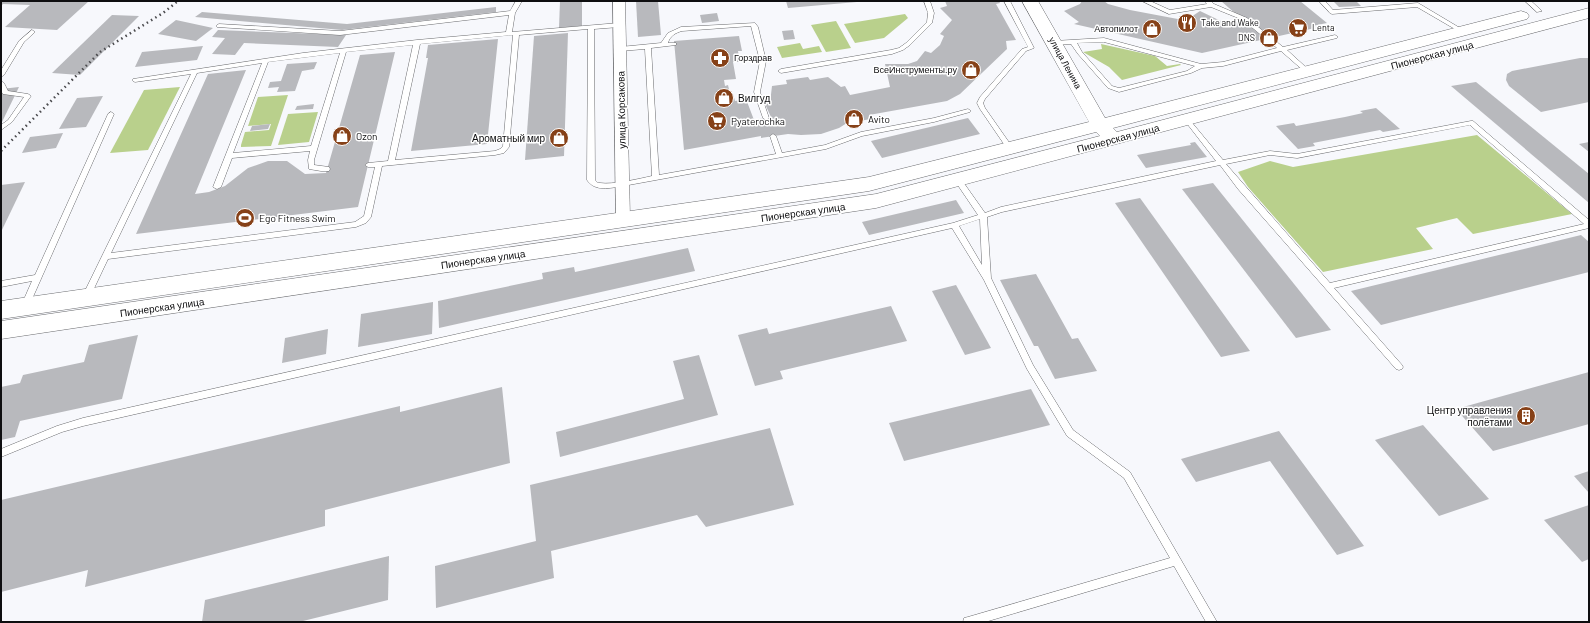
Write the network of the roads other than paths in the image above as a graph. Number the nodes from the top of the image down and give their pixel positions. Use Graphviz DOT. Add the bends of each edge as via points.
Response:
graph roads {
  1 [pos="519,1"];
  2 [pos="619,1"];
  3 [pos="926,1"];
  4 [pos="1006,1"];
  5 [pos="1030,1"];
  6 [pos="1145,1"];
  7 [pos="1322,1"];
  8 [pos="1392,1"];
  9 [pos="1210,3"];
  10 [pos="1397,6"];
  11 [pos="1534,6"];
  12 [pos="1585,11"];
  13 [pos="512,14"];
  14 [pos="619,25"];
  15 [pos="219,26"];
  16 [pos="591,27"];
  17 [pos="1462,31"];
  18 [pos="32,32"];
  19 [pos="513,33"];
  20 [pos="1335,37"];
  21 [pos="417,42"];
  22 [pos="1073,42"];
  23 [pos="1054,43"];
  24 [pos="674,44"];
  25 [pos="664,45"];
  26 [pos="648,46"];
  27 [pos="620,49"];
  28 [pos="1282,49"];
  29 [pos="344,50"];
  30 [pos="266,60"];
  31 [pos="1201,66"];
  32 [pos="195,71"];
  33 [pos="781,71"];
  34 [pos="1308,71"];
  35 [pos="1,75"];
  36 [pos="135,80"];
  37 [pos="1,83"];
  38 [pos="968,111"];
  39 [pos="111,114"];
  40 [pos="766,118"];
  41 [pos="1187,120"];
  42 [pos="1,128"];
  43 [pos="1106,132"];
  44 [pos="773,136"];
  45 [pos="314,148"];
  46 [pos="1010,148"];
  47 [pos="229,156"];
  48 [pos="780,156"];
  49 [pos="1222,162"];
  50 [pos="391,163"];
  51 [pos="379,164"];
  52 [pos="368,165"];
  53 [pos="328,169"];
  54 [pos="656,178"];
  55 [pos="958,180"];
  56 [pos="623,184"];
  57 [pos="217,187"];
  58 [pos="983,216"];
  59 [pos="623,219"];
  60 [pos="954,225"];
  61 [pos="1589,225"];
  62 [pos="105,257"];
  63 [pos="38,277"];
  64 [pos="987,279"];
  65 [pos="1,284"];
  66 [pos="1328,286"];
  67 [pos="86,297"];
  68 [pos="25,306"];
  69 [pos="1,310"];
  70 [pos="1,330"];
  71 [pos="1399,367"];
  72 [pos="1,453"];
  73 [pos="1176,561"];
  74 [pos="968,622"];
  75 [pos="1212,622"];
  1 -- 13 [label="lane"];
  2 -- 14 [label="street, улица Корсакова"];
  3 -- 33 [label="lane" via="932,18 930,22 901,49"];
  4 -- 46 [label="lane" via="1032,48 1024,50 980,103"];
  5 -- 23 [label="main road, улица Ленина"];
  6 -- 9 [label="lane" via="1169,12"];
  7 -- 10 [label="lane" via="1332,12"];
  8 -- 10 [label="lane"];
  9 -- 28 [label="lane" via="1245,19"];
  10 -- 17 [label="lane" via="1418,5"];
  11 -- 12 [label="main road, Пионерская улица"];
  11 -- 17 [label="main road, Пионерская улица"];
  12 -- 41 [label="main road, Пионерская улица"];
  13 -- 15 [label="lane" via="340,33"];
  13 -- 19 [label="lane"];
  14 -- 16 [label="lane"];
  14 -- 27 [label="street, улица Корсакова"];
  16 -- 19 [label="lane"];
  16 -- 56 [label="lane" via="591,180 600,186"];
  17 -- 34 [label="main road, Пионерская улица"];
  18 -- 35 [label="lane" via="22,41"];
  19 -- 21 [label="lane"];
  19 -- 50 [label="lane" via="506,147 495,153"];
  20 -- 28 [label="lane"];
  21 -- 29 [label="lane"];
  21 -- 50 [label="lane"];
  22 -- 23 [label="lane"];
  22 -- 31 [label="lane" via="1104,40"];
  22 -- 31 [label="lane" via="1110,87 1119,90 1189,72"];
  23 -- 43 [label="main road, улица Ленина"];
  24 -- 25 [label="lane"];
  25 -- 26 [label="lane"];
  25 -- 40 [label="lane" via="671,33 681,29 753,24 763,61 757,92"];
  26 -- 27 [label="lane"];
  26 -- 54 [label="lane"];
  27 -- 56 [label="street, улица Корсакова"];
  28 -- 31 [label="lane" via="1223,64"];
  28 -- 34 [label="lane"];
  29 -- 30 [label="lane"];
  29 -- 45 [label="lane"];
  30 -- 32 [label="lane"];
  30 -- 47 [label="lane"];
  32 -- 36 [label="lane"];
  32 -- 62 [label="lane"];
  34 -- 43 [label="main road, Пионерская улица"];
  37 -- 42 [label="lane" via="5,93 28,96 10,121"];
  38 -- 48 [label="lane" via="861,134 826,147"];
  39 -- 63 [label="lane"];
  41 -- 43 [label="main road, Пионерская улица"];
  41 -- 49 [label="lane"];
  43 -- 46 [label="main road, Пионерская улица"];
  43 -- 55 [label="main road, Пионерская улица"];
  44 -- 48 [label="lane"];
  45 -- 47 [label="lane"];
  45 -- 53 [label="lane" via="311,166 321,170"];
  46 -- 59 [label="main road, Пионерская улица" via="869,184"];
  47 -- 57 [label="lane"];
  48 -- 54 [label="lane"];
  49 -- 58 [label="lane"];
  49 -- 61 [label="lane" via="1270,153 1297,156 1471,123"];
  49 -- 66 [label="lane"];
  50 -- 51 [label="lane"];
  51 -- 52 [label="lane"];
  51 -- 62 [label="lane" via="367,217 356,224"];
  54 -- 56 [label="lane"];
  55 -- 58 [label="lane"];
  55 -- 70 [label="main road, Пионерская улица" via="876,201"];
  56 -- 59 [label="street, улица Корсакова"];
  58 -- 60 [label="lane"];
  58 -- 64 [label="lane"];
  59 -- 67 [label="main road, Пионерская улица"];
  60 -- 64 [label="lane"];
  60 -- 72 [label="lane" via="83,422"];
  61 -- 66 [label="lane"];
  62 -- 67 [label="lane"];
  63 -- 65 [label="lane"];
  63 -- 68 [label="lane"];
  64 -- 73 [label="lane" via="1030,367 1070,433 1127,475"];
  66 -- 71 [label="lane"];
  67 -- 68 [label="main road, Пионерская улица"];
  68 -- 69 [label="main road, Пионерская улица"];
  73 -- 74 [label="lane"];
  73 -- 75 [label="lane"];
}
